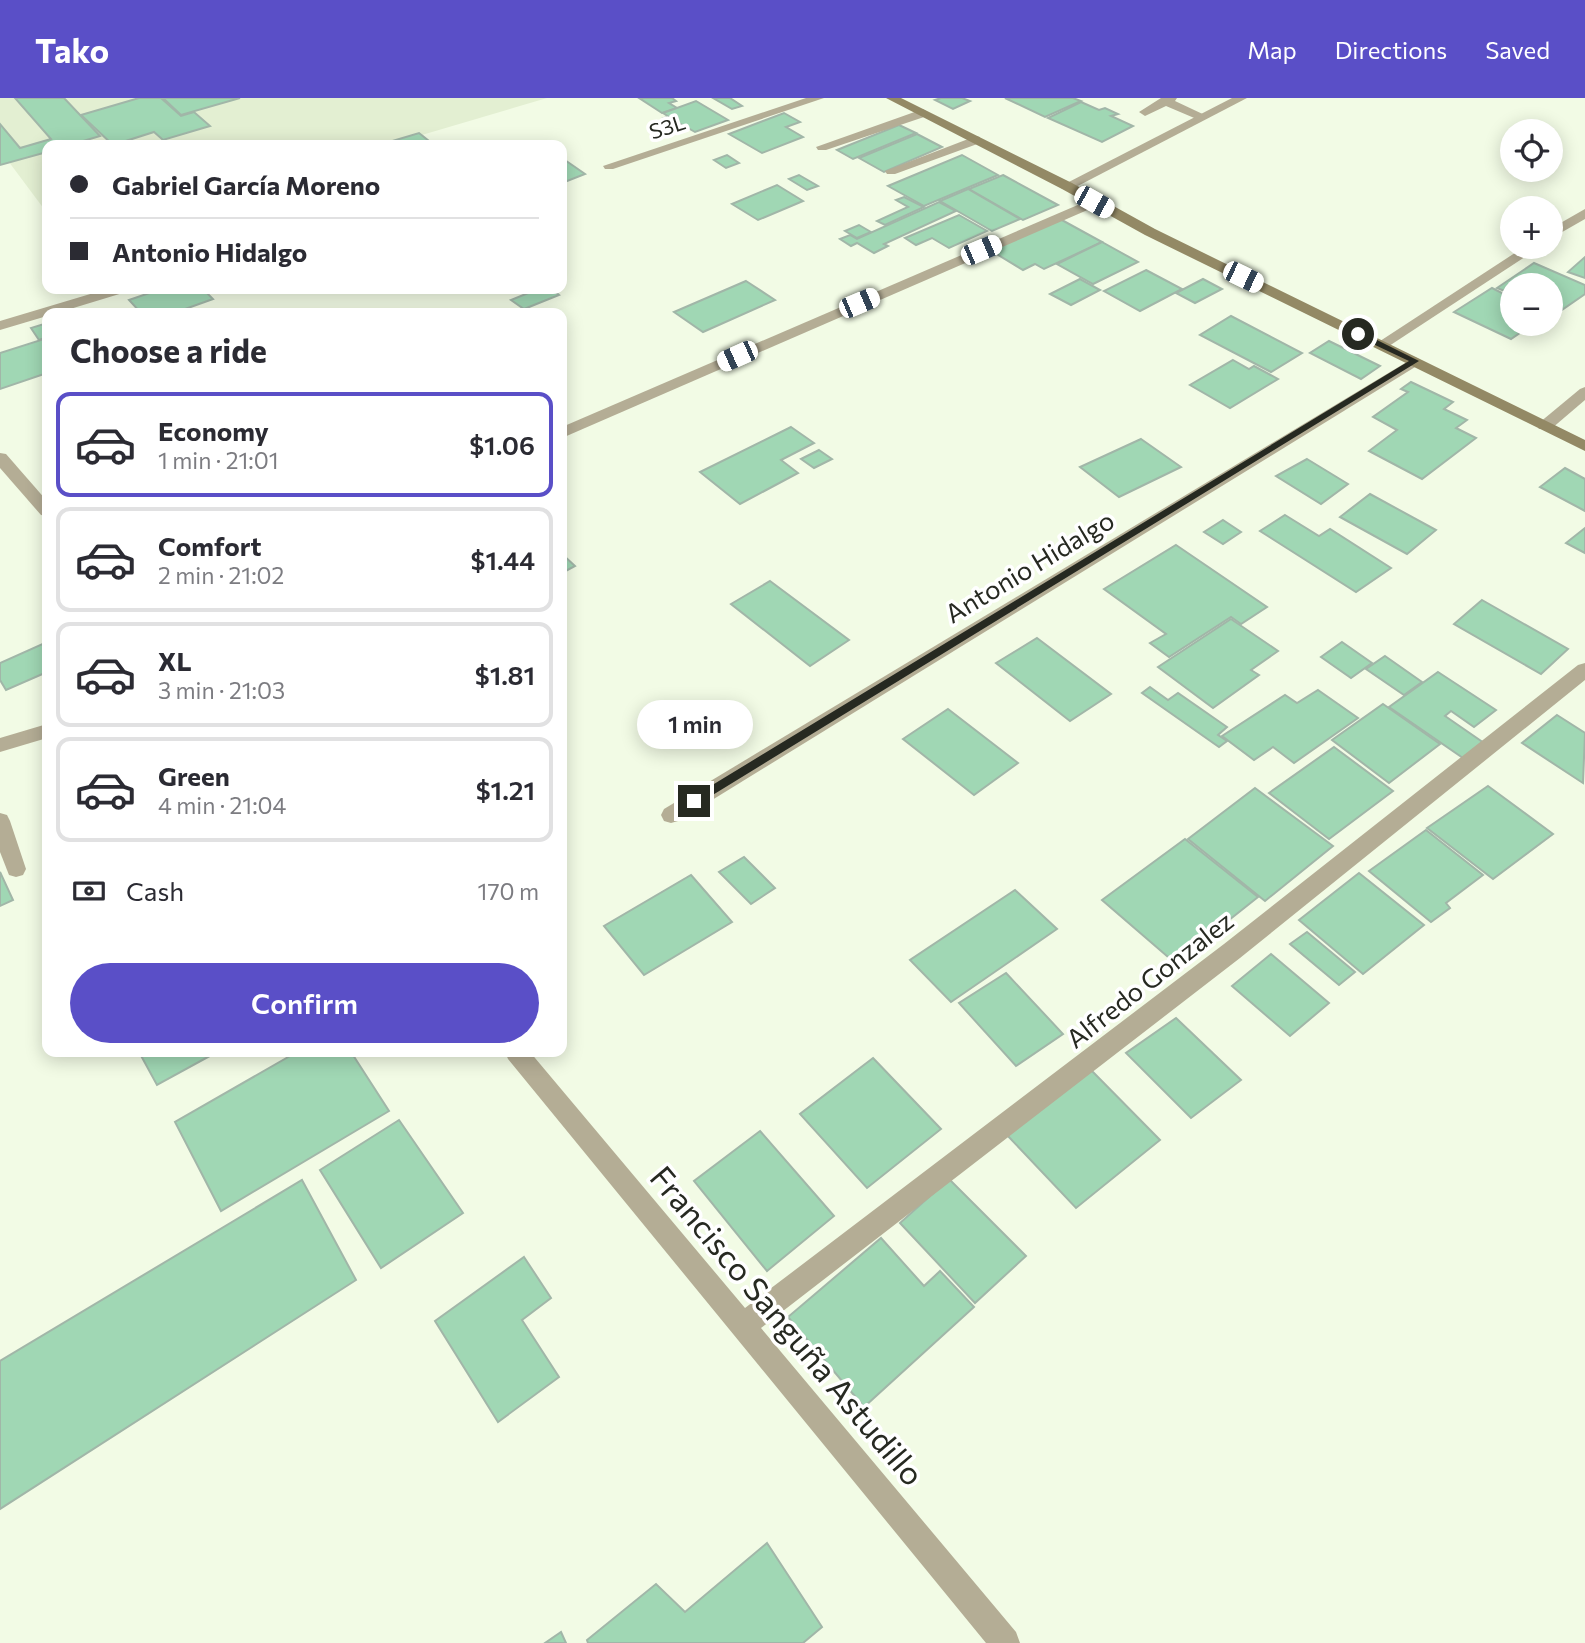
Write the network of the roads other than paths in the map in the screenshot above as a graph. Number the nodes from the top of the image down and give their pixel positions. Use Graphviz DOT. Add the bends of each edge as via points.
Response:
graph roads {
  1 [pos="818,98"];
  2 [pos="892,98"];
  3 [pos="925,98"];
  4 [pos="1241,98"];
  5 [pos="1168,99"];
  6 [pos="906,105"];
  7 [pos="1145,112"];
  8 [pos="923,113"];
  9 [pos="1203,117"];
  10 [pos="976,140"];
  11 [pos="822,147"];
  12 [pos="609,166"];
  13 [pos="891,171"];
  14 [pos="1067,186"];
  15 [pos="1094,202"];
  16 [pos="1585,213"];
  17 [pos="1563,227"];
  18 [pos="1514,259"];
  19 [pos="105,294"];
  20 [pos="59,308"];
  21 [pos="42,313"];
  22 [pos="0,326"];
  23 [pos="1381,345"];
  24 [pos="1415,361"];
  25 [pos="1585,392"];
  26 [pos="1545,426"];
  27 [pos="567,431"];
  28 [pos="1585,446"];
  29 [pos="0,458"];
  30 [pos="42,505"];
  31 [pos="1585,670"];
  32 [pos="42,732"];
  33 [pos="0,745"];
  34 [pos="671,816"];
  35 [pos="0,821"];
  36 [pos="16,870"];
  37 [pos="520,1057"];
  38 [pos="743,1326"];
  39 [pos="1005,1643"];
  1 -- 12 [label="street, S3L"];
  2 -- 6 [label="street"];
  3 -- 6 [label="street"];
  4 -- 9 [label="street"];
  5 -- 7 [label="street"];
  5 -- 9 [label="street"];
  6 -- 8 [label="street"];
  8 -- 10 [label="street"];
  8 -- 11 [label="street"];
  9 -- 14 [label="street"];
  10 -- 13 [label="street"];
  10 -- 14 [label="street"];
  14 -- 15 [label="street"];
  15 -- 23 [label="street"];
  15 -- 27 [label="street"];
  16 -- 17 [label="street"];
  18 -- 23 [label="street"];
  19 -- 20 [label="street"];
  21 -- 22 [label="street"];
  23 -- 24 [label="street"];
  24 -- 26 [label="street"];
  24 -- 34 [label="street, Antonio Hidalgo"];
  25 -- 26 [label="street"];
  26 -- 28 [label="street"];
  29 -- 30 [label="street"];
  31 -- 38 [label="street, Alfredo Gonzalez" via="1232,951"];
  32 -- 33 [label="street"];
  35 -- 36 [label="street"];
  37 -- 38 [label="street, Francisco Sanguña Astudillo"];
  38 -- 39 [label="street, Francisco Sanguña Astudillo"];
}
